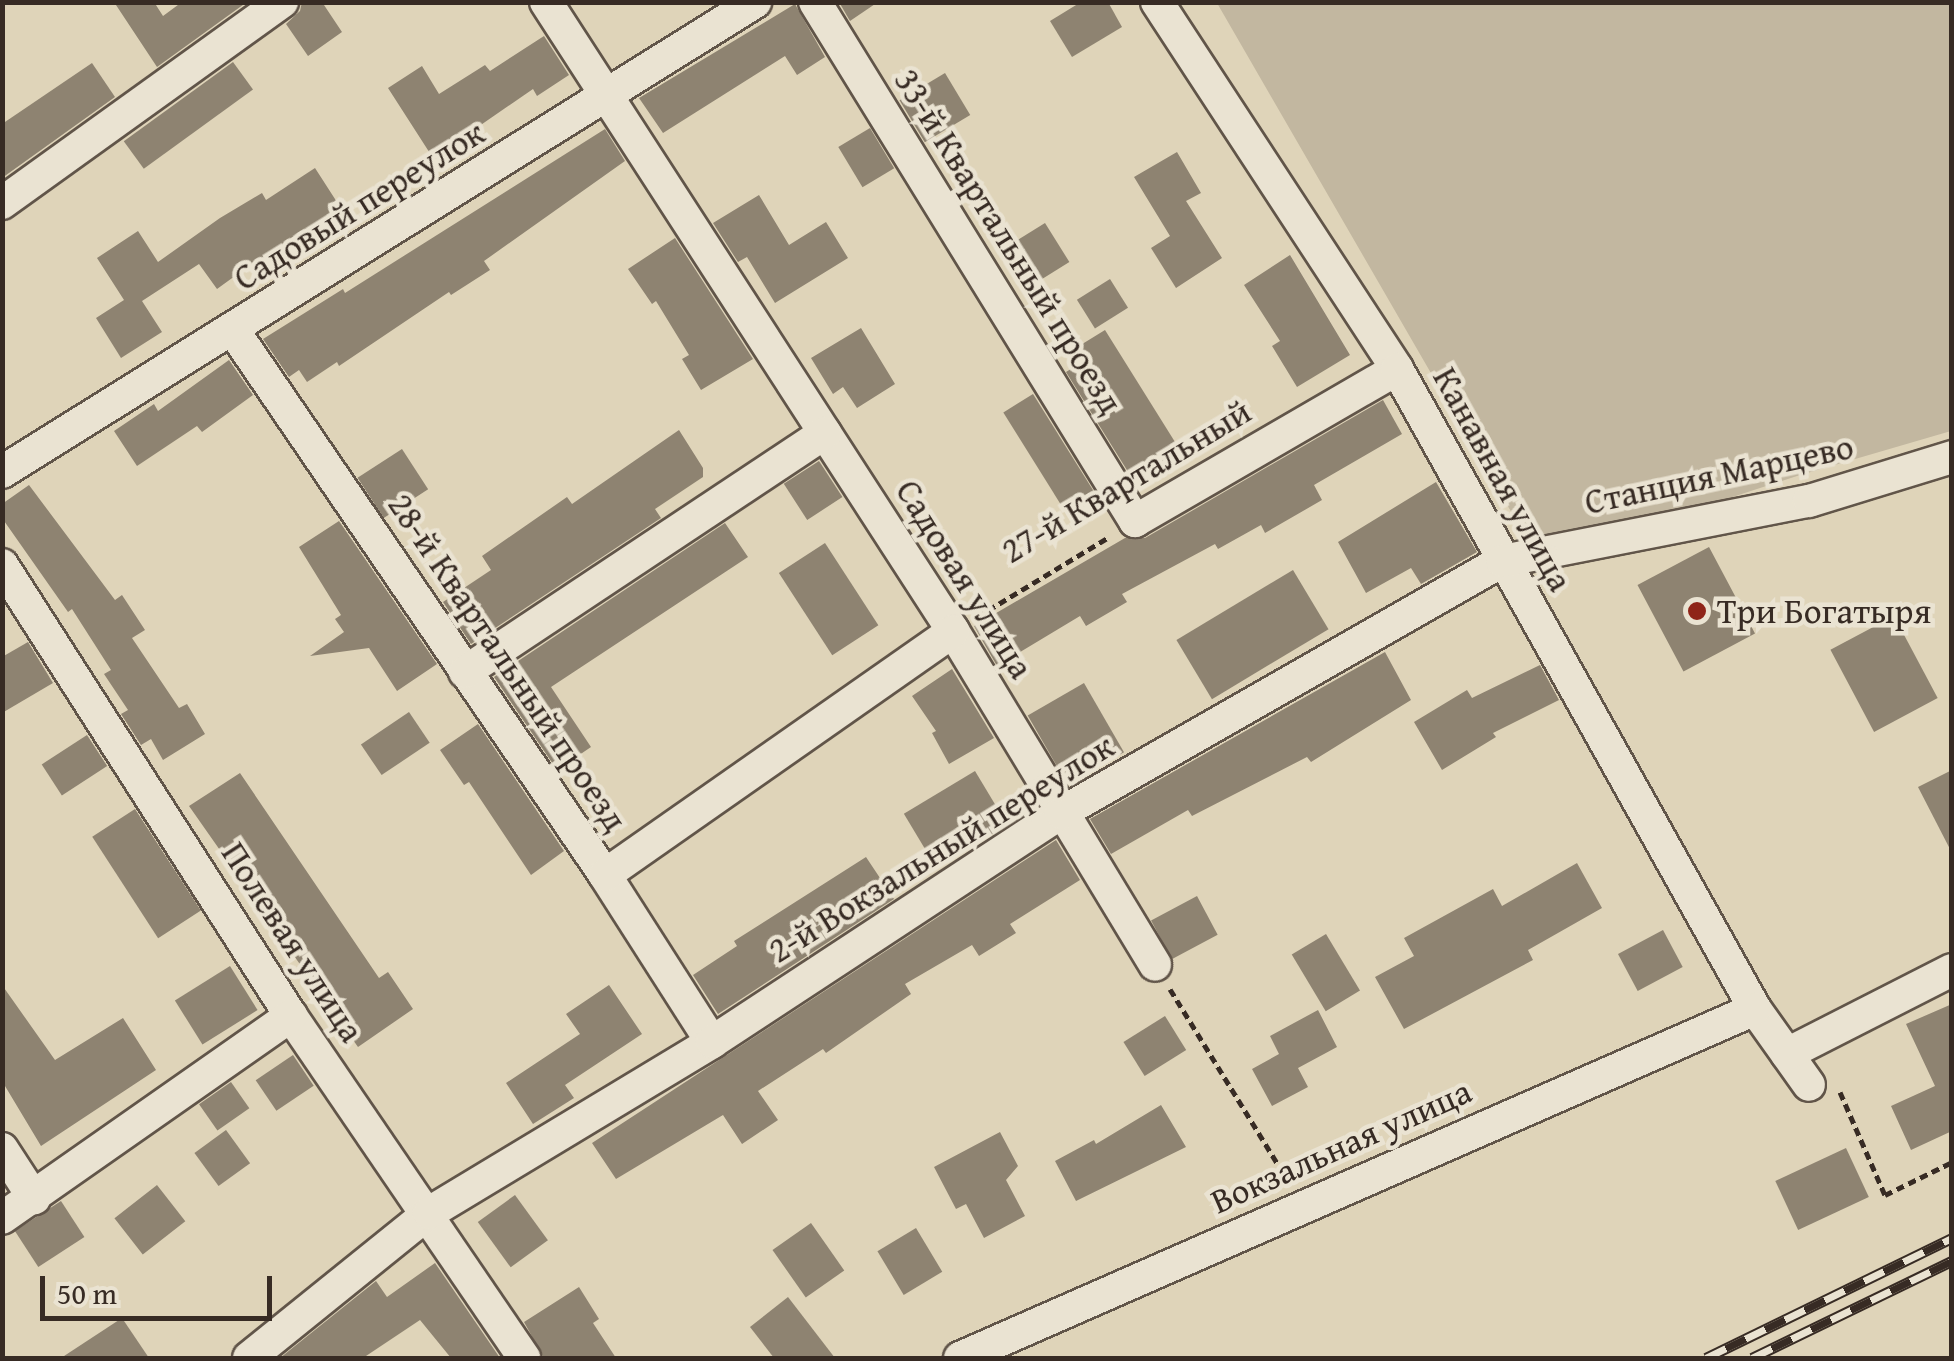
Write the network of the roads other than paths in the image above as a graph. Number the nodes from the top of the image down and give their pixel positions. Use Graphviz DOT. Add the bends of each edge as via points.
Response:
graph roads {
  1 [pos="282,2"];
  2 [pos="546,2"];
  3 [pos="755,2"];
  4 [pos="815,2"];
  5 [pos="1156,2"];
  6 [pos="605,99"];
  7 [pos="2,203"];
  8 [pos="234,330"];
  9 [pos="1397,369"];
  10 [pos="825,433"];
  11 [pos="1952,457"];
  12 [pos="2,472"];
  13 [pos="1135,520"];
  14 [pos="1502,561"];
  15 [pos="2,565"];
  16 [pos="953,631"];
  17 [pos="465,672"];
  18 [pos="1061,813"];
  19 [pos="605,875"];
  20 [pos="1155,965"];
  21 [pos="1952,970"];
  22 [pos="1755,1009"];
  23 [pos="292,1016"];
  24 [pos="712,1042"];
  25 [pos="1786,1054"];
  26 [pos="1809,1085"];
  27 [pos="2,1149"];
  28 [pos="34,1198"];
  29 [pos="429,1213"];
  30 [pos="2,1218"];
  31 [pos="250,1358"];
  32 [pos="524,1358"];
  33 [pos="960,1358"];
  1 -- 7 [label="street"];
  2 -- 6 [label="street, Садовая улица"];
  3 -- 6 [label="street, Садовый переулок"];
  4 -- 13 [label="street, 33-й Квартальный проезд"];
  5 -- 9 [label="street, Канавная улица"];
  6 -- 8 [label="street, Садовый переулок"];
  6 -- 10 [label="street, Садовая улица"];
  8 -- 12 [label="street, Садовый переулок"];
  8 -- 17 [label="street, 28-й Квартальный проезд"];
  9 -- 13 [label="street, 27-й Квартальный"];
  9 -- 14 [label="street, Канавная улица"];
  10 -- 16 [label="street, Садовая улица"];
  10 -- 17 [label="street"];
  11 -- 14 [label="street, Станция Марцево" via="1809,501"];
  14 -- 18 [label="street, 2-й Вокзальный переулок"];
  14 -- 22 [label="street, Канавная улица"];
  15 -- 23 [label="street, Полевая улица"];
  16 -- 18 [label="street, Садовая улица"];
  16 -- 19 [label="street"];
  17 -- 19 [label="street, 28-й Квартальный проезд"];
  18 -- 20 [label="street, Садовая улица"];
  18 -- 24 [label="street, 2-й Вокзальный переулок"];
  19 -- 24 [label="street, 28-й Квартальный проезд"];
  21 -- 25 [label="street"];
  22 -- 25 [label="street, Канавная улица"];
  22 -- 33 [label="street, Вокзальная улица"];
  23 -- 28 [label="street"];
  23 -- 29 [label="street, Полевая улица"];
  24 -- 29 [label="street, 2-й Вокзальный переулок"];
  25 -- 26 [label="street, Канавная улица"];
  27 -- 28 [label="street"];
  28 -- 30 [label="street"];
  29 -- 31 [label="street, 2-й Вокзальный переулок"];
  29 -- 32 [label="street, Полевая улица"];
}
